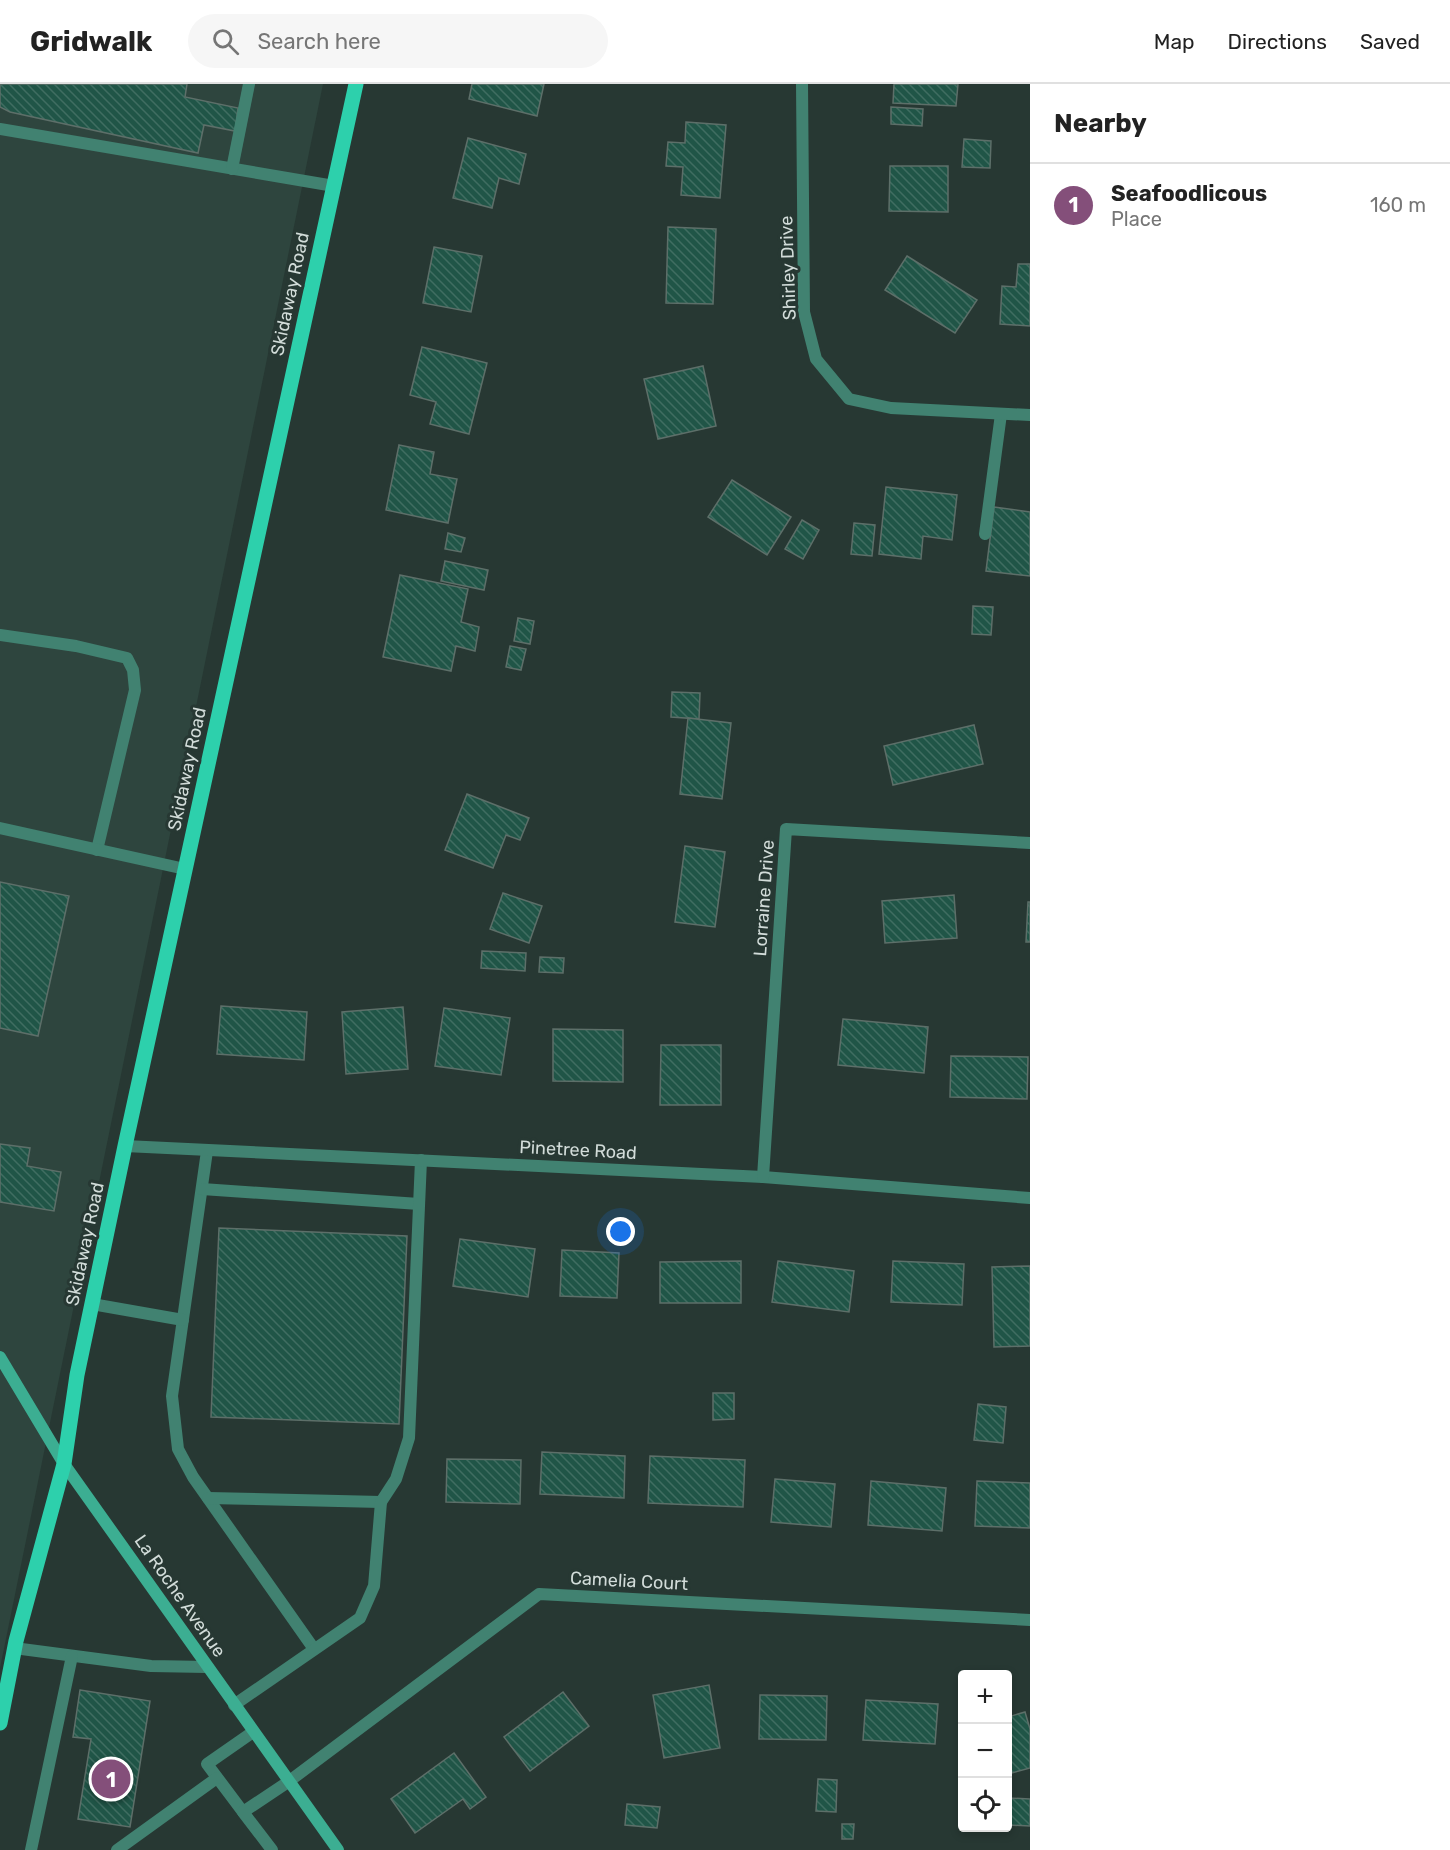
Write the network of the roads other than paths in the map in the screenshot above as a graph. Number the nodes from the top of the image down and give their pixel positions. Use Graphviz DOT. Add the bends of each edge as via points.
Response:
graph roads {
  1 [pos="249,84"];
  2 [pos="356,84"];
  3 [pos="802,84"];
  4 [pos="0,129"];
  5 [pos="232,169"];
  6 [pos="334,186"];
  7 [pos="1001,414"];
  8 [pos="1030,415"];
  9 [pos="985,534"];
  10 [pos="0,635"];
  11 [pos="0,828"];
  12 [pos="1030,843"];
  13 [pos="98,849"];
  14 [pos="185,869"];
  15 [pos="125,1146"];
  16 [pos="207,1150"];
  17 [pos="421,1160"];
  18 [pos="763,1177"];
  19 [pos="202,1189"];
  20 [pos="1030,1198"];
  21 [pos="419,1204"];
  22 [pos="92,1304"];
  23 [pos="183,1320"];
  24 [pos="0,1357"];
  25 [pos="64,1464"];
  26 [pos="208,1498"];
  27 [pos="381,1502"];
  28 [pos="1030,1620"];
  29 [pos="14,1648"];
  30 [pos="314,1649"];
  31 [pos="72,1656"];
  32 [pos="207,1667"];
  33 [pos="234,1705"];
  34 [pos="0,1723"];
  35 [pos="253,1732"];
  36 [pos="217,1778"];
  37 [pos="288,1782"];
  38 [pos="243,1812"];
  39 [pos="31,1850"];
  40 [pos="117,1850"];
  41 [pos="272,1850"];
  42 [pos="338,1850"];
  1 -- 5 [label="street"];
  2 -- 6 [label="main road, Skidaway Road"];
  3 -- 7 [label="street, Shirley Drive" via="804,312 816,359 849,399 891,408"];
  4 -- 5 [label="street"];
  5 -- 6 [label="street"];
  6 -- 14 [label="main road, Skidaway Road"];
  7 -- 8 [label="street, Shirley Drive"];
  7 -- 9 [label="street"];
  10 -- 13 [label="street" via="127,658 133,670 135,690"];
  11 -- 13 [label="street"];
  12 -- 18 [label="street, Lorraine Drive" via="786,829"];
  13 -- 14 [label="street"];
  14 -- 15 [label="main road, Skidaway Road"];
  15 -- 16 [label="street, Pinetree Road"];
  15 -- 22 [label="main road, Skidaway Road"];
  16 -- 17 [label="street, Pinetree Road"];
  16 -- 19 [label="street"];
  17 -- 18 [label="street, Pinetree Road"];
  17 -- 21 [label="street"];
  18 -- 20 [label="street, Pinetree Road"];
  19 -- 21 [label="street"];
  19 -- 23 [label="street"];
  21 -- 27 [label="street" via="409,1438 396,1479"];
  22 -- 23 [label="street"];
  22 -- 25 [label="main road, Skidaway Road"];
  23 -- 26 [label="street" via="172,1396 178,1449"];
  24 -- 25 [label="main road, La Roche Avenue"];
  25 -- 29 [label="main road, Skidaway Road"];
  25 -- 32 [label="main road, La Roche Avenue"];
  26 -- 27 [label="street"];
  26 -- 30 [label="street"];
  27 -- 30 [label="street" via="374,1586 360,1618"];
  28 -- 37 [label="street, Camelia Court" via="539,1594"];
  29 -- 31 [label="street"];
  29 -- 34 [label="main road, Skidaway Road"];
  30 -- 33 [label="street"];
  31 -- 32 [label="street" via="151,1666"];
  31 -- 39 [label="street"];
  32 -- 33 [label="main road, La Roche Avenue"];
  33 -- 35 [label="main road, La Roche Avenue"];
  35 -- 36 [label="street" via="207,1764"];
  35 -- 37 [label="main road, La Roche Avenue"];
  36 -- 38 [label="street"];
  36 -- 40 [label="street"];
  37 -- 38 [label="street, Camelia Court"];
  37 -- 42 [label="main road, La Roche Avenue"];
  38 -- 41 [label="street"];
}
